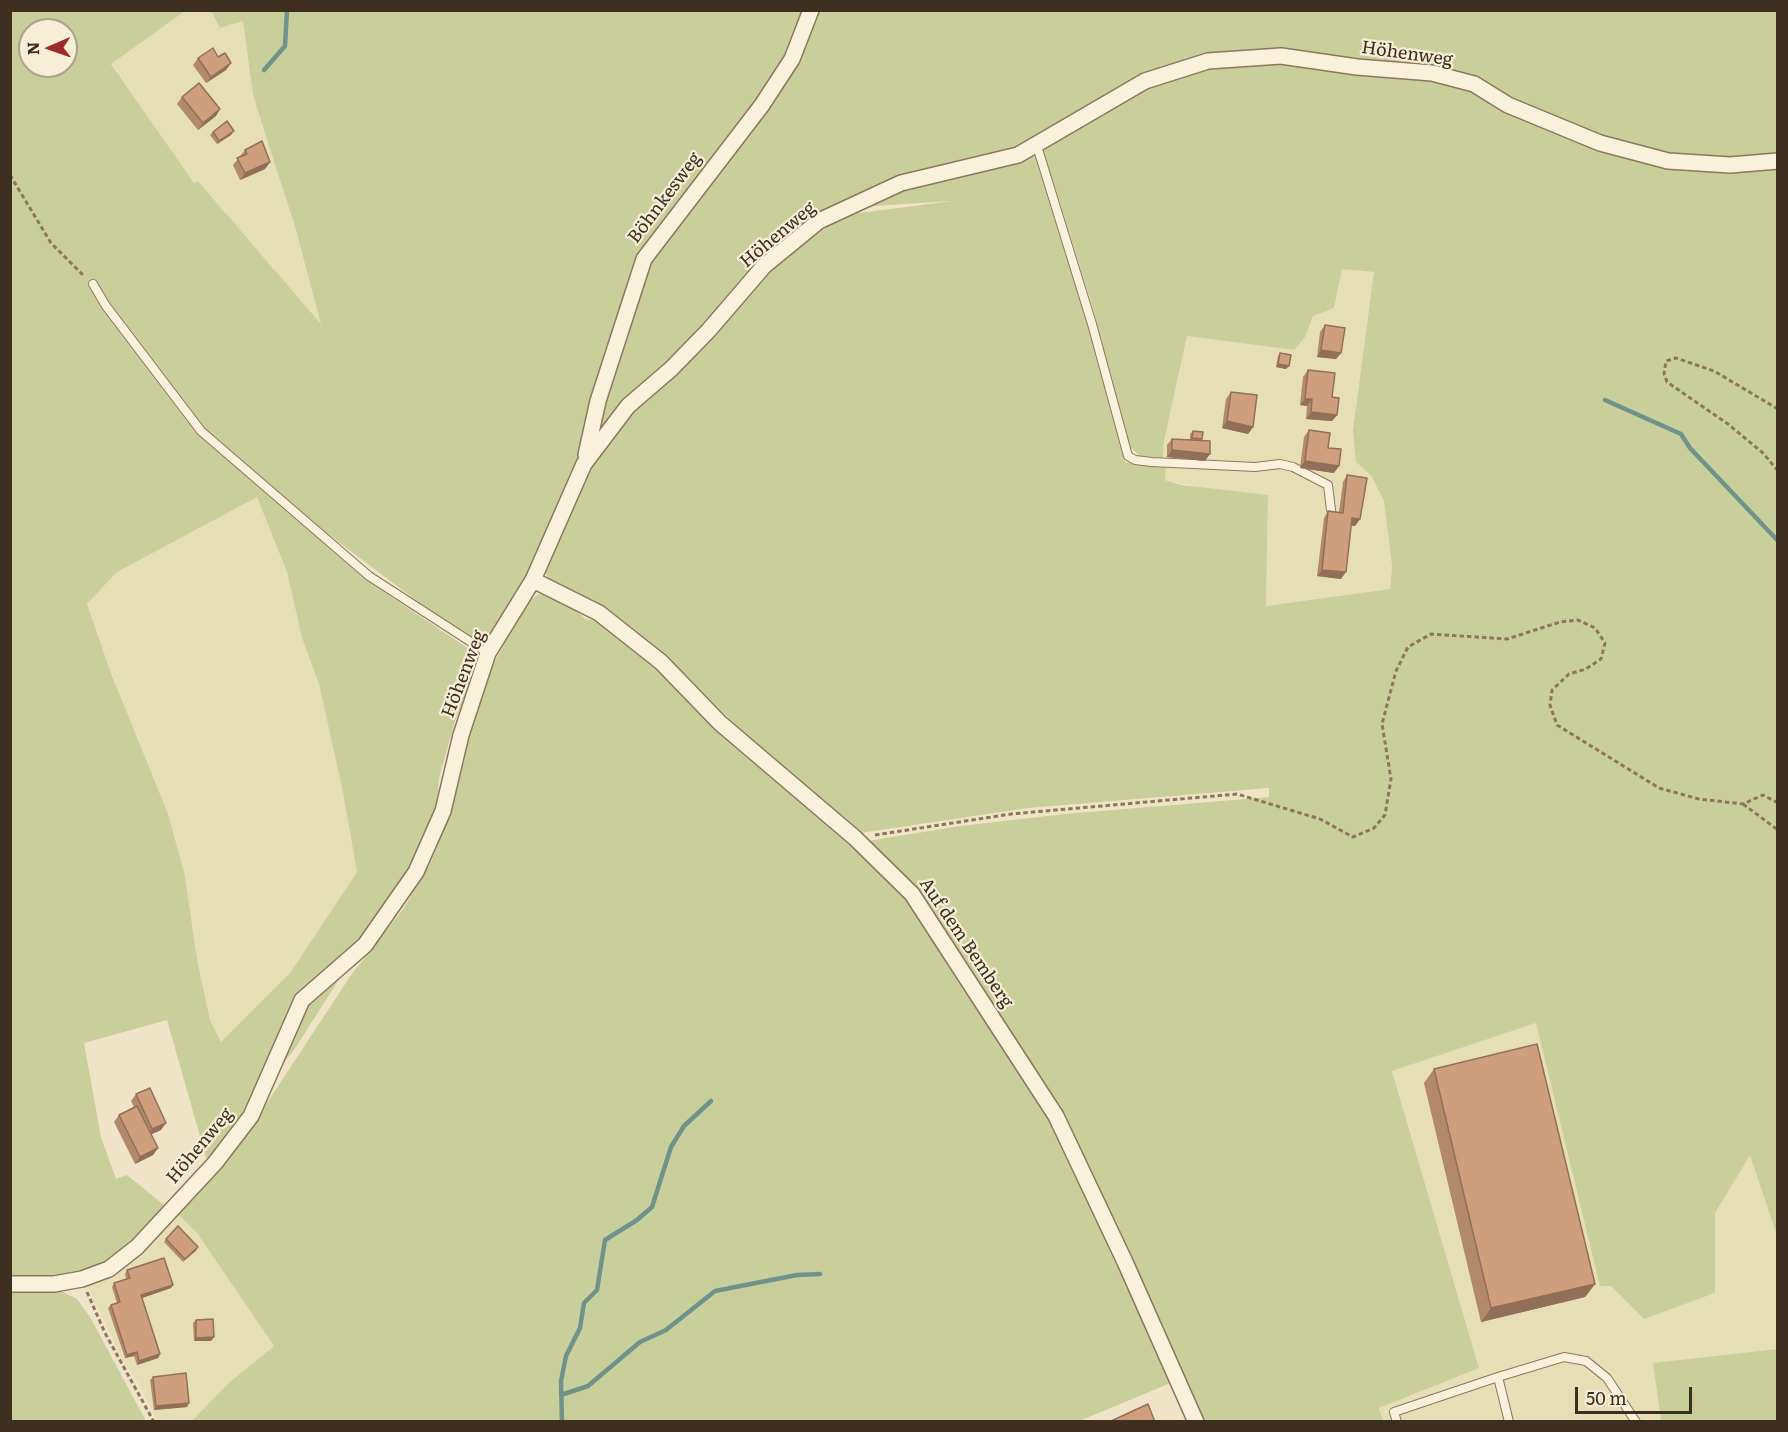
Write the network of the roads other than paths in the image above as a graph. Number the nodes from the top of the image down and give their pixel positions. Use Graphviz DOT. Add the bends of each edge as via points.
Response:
graph roads {
  1 [pos="811,10"];
  2 [pos="1037,147"];
  3 [pos="1778,161"];
  4 [pos="93,284"];
  5 [pos="584,464"];
  6 [pos="1330,510"];
  7 [pos="533,580"];
  8 [pos="488,653"];
  9 [pos="10,1284"];
  10 [pos="1498,1377"];
  11 [pos="1196,1422"];
  12 [pos="1397,1422"];
  13 [pos="1509,1422"];
  14 [pos="1636,1422"];
  1 -- 5 [label="street, Böhnkesweg" via="792,59 762,105 644,260 598,401"];
  2 -- 3 [label="street, Höhenweg" via="1145,81 1208,61 1281,56 1442,76 1474,84 1508,105 1600,143 1668,161 1730,165"];
  2 -- 5 [label="street, Höhenweg" via="901,183 819,221 764,266 694,345 628,406"];
  2 -- 6 [label="lane" via="1128,456 1152,462 1293,467 1328,485"];
  4 -- 8 [label="lane" via="201,431 369,576"];
  5 -- 7 [label="street, Höhenweg"];
  7 -- 8 [label="street, Höhenweg"];
  7 -- 11 [label="street, Auf dem Bemberg" via="599,613 661,662 720,723 855,838 912,894 1056,1116"];
  8 -- 9 [label="street, Höhenweg" via="461,735 443,811 416,872 366,945 302,1000 252,1116 137,1247 109,1269 54,1284"];
  10 -- 12 [label="lane" via="1394,1412"];
  10 -- 13 [label="lane"];
  10 -- 14 [label="lane" via="1564,1358 1586,1361 1607,1378"];
}
